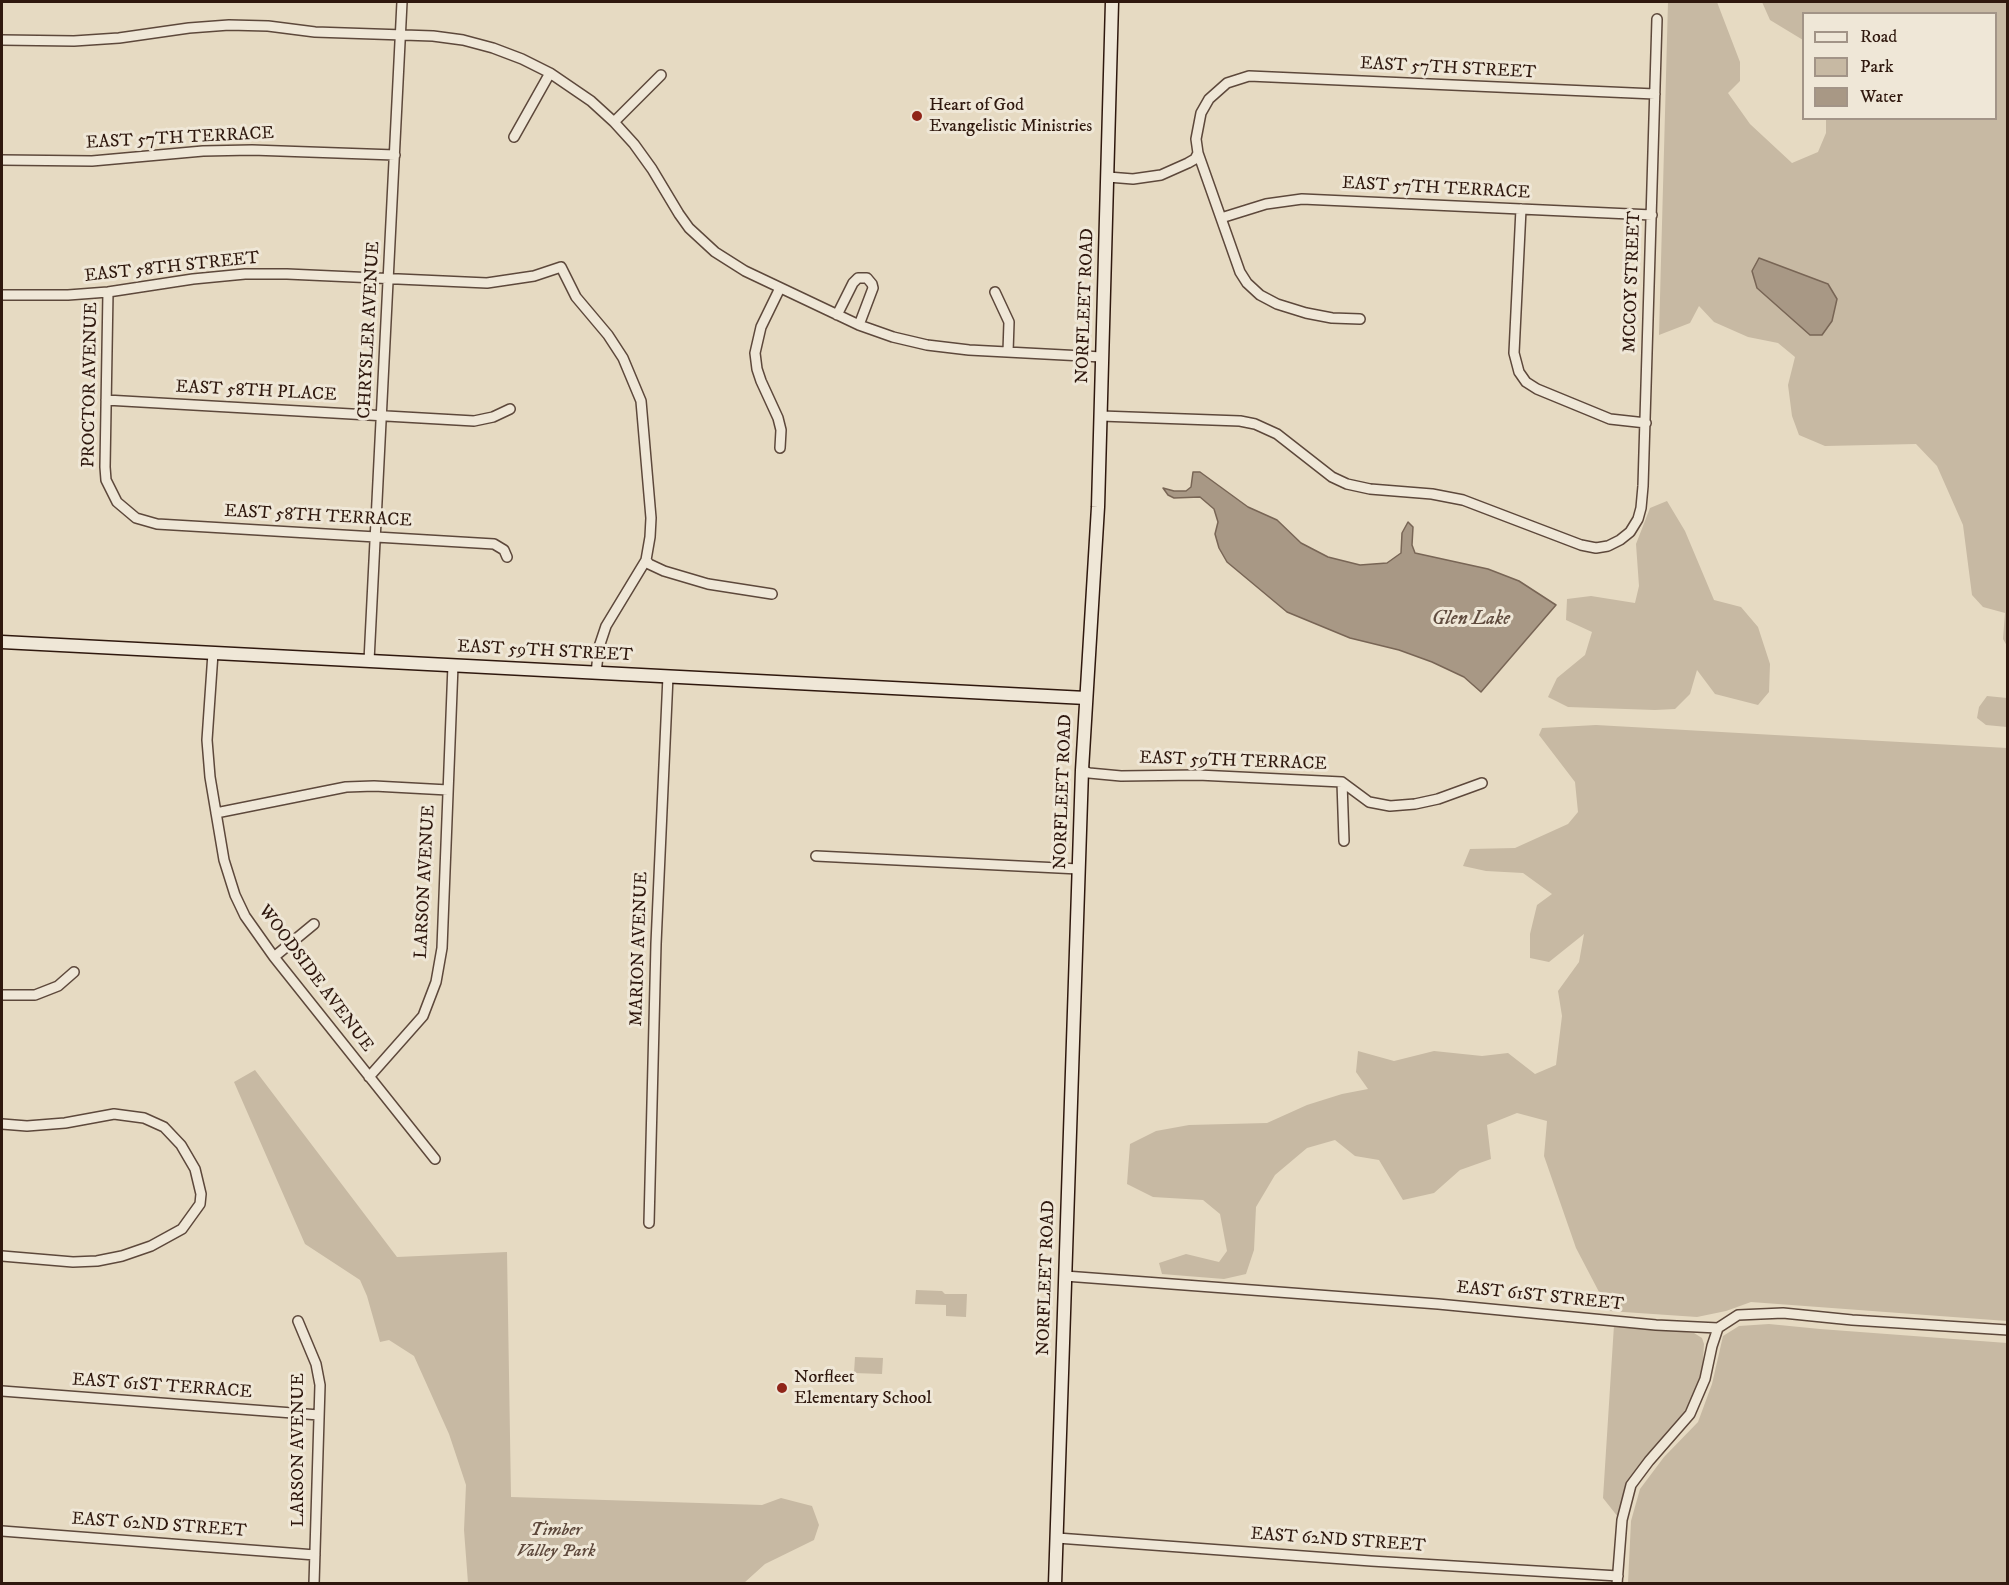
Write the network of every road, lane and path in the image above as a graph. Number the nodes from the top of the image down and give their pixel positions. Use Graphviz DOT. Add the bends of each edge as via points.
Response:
graph roads {
  1 [pos="402,2"];
  2 [pos="1112,2"];
  3 [pos="1657,19"];
  4 [pos="401,34"];
  5 [pos="2,40"];
  6 [pos="550,73"];
  7 [pos="661,75"];
  8 [pos="1655,94"];
  9 [pos="614,122"];
  10 [pos="514,137"];
  11 [pos="1198,153"];
  12 [pos="395,155"];
  13 [pos="2,160"];
  14 [pos="1108,177"];
  15 [pos="1521,209"];
  16 [pos="1652,215"];
  17 [pos="1221,218"];
  18 [pos="389,278"];
  19 [pos="780,288"];
  20 [pos="995,291"];
  21 [pos="108,292"];
  22 [pos="2,295"];
  23 [pos="837,315"];
  24 [pos="1360,319"];
  25 [pos="859,325"];
  26 [pos="1008,352"];
  27 [pos="1102,357"];
  28 [pos="106,400"];
  29 [pos="510,409"];
  30 [pos="382,416"];
  31 [pos="1101,416"];
  32 [pos="1646,423"];
  33 [pos="780,448"];
  34 [pos="124,509"];
  35 [pos="376,537"];
  36 [pos="507,557"];
  37 [pos="646,560"];
  38 [pos="772,594"];
  39 [pos="2,642"];
  40 [pos="213,653"];
  41 [pos="369,661"];
  42 [pos="453,665"];
  43 [pos="596,673"];
  44 [pos="668,676"];
  45 [pos="1086,698"];
  46 [pos="1082,770"];
  47 [pos="1342,782"];
  48 [pos="1482,783"];
  49 [pos="448,789"];
  50 [pos="216,813"];
  51 [pos="1344,841"];
  52 [pos="816,856"];
  53 [pos="1078,869"];
  54 [pos="314,924"];
  55 [pos="274,957"];
  56 [pos="74,972"];
  57 [pos="2,995"];
  58 [pos="369,1077"];
  59 [pos="2,1124"];
  60 [pos="435,1159"];
  61 [pos="649,1223"];
  62 [pos="2,1256"];
  63 [pos="1065,1276"];
  64 [pos="298,1322"];
  65 [pos="1718,1328"];
  66 [pos="2007,1330"];
  67 [pos="2,1391"];
  68 [pos="320,1415"];
  69 [pos="2,1531"];
  70 [pos="1057,1538"];
  71 [pos="315,1555"];
  72 [pos="1617,1580"];
  73 [pos="314,1584"];
  74 [pos="1055,1584"];
  1 -- 4 [label="street, CHRYSLER AVENUE"];
  2 -- 14 [label="street, NORFLEET ROAD"];
  3 -- 8 [label="street, MCCOY STREET"];
  4 -- 5 [label="street" via="229,25 74,41"];
  4 -- 6 [label="street" via="463,40 493,48"];
  4 -- 12 [label="street, CHRYSLER AVENUE"];
  6 -- 9 [label="street"];
  6 -- 10 [label="street"];
  7 -- 9 [label="street"];
  8 -- 11 [label="street, EAST 57TH STREET" via="1249,76 1227,83 1209,99 1201,113 1196,139"];
  8 -- 16 [label="street, MCCOY STREET"];
  9 -- 19 [label="street" via="640,152 678,214 701,241 729,262"];
  11 -- 14 [label="street" via="1195,159 1161,175"];
  11 -- 17 [label="street"];
  12 -- 13 [label="street, EAST 57TH TERRACE" via="252,150 92,161"];
  12 -- 18 [label="street, CHRYSLER AVENUE"];
  14 -- 27 [label="street, NORFLEET ROAD"];
  15 -- 16 [label="street, EAST 57TH TERRACE"];
  15 -- 17 [label="street, EAST 57TH TERRACE" via="1302,199 1266,204"];
  15 -- 32 [label="street" via="1514,353 1519,372 1537,389 1610,418"];
  16 -- 32 [label="street, MCCOY STREET"];
  17 -- 24 [label="street" via="1240,272 1260,295 1306,313"];
  18 -- 21 [label="street, EAST 58TH STREET" via="245,274"];
  18 -- 30 [label="street, CHRYSLER AVENUE"];
  18 -- 37 [label="street, EAST 58TH STREET" via="487,283 534,276 561,267 576,297 622,358 641,401 651,519"];
  19 -- 23 [label="street"];
  19 -- 33 [label="street" via="761,327 755,353 756,369 778,418"];
  20 -- 26 [label="street" via="1009,322"];
  21 -- 22 [label="street, EAST 58TH STREET"];
  21 -- 28 [label="street, PROCTOR AVENUE"];
  23 -- 25 [label="street"];
  23 -- 25 [label="street" via="853,283 858,278 867,278 873,288"];
  25 -- 26 [label="street" via="927,345"];
  26 -- 27 [label="street"];
  27 -- 31 [label="street, NORFLEET ROAD"];
  28 -- 30 [label="street, EAST 58TH PLACE"];
  28 -- 34 [label="street, PROCTOR AVENUE" via="106,480"];
  29 -- 30 [label="street, EAST 58TH PLACE" via="474,421"];
  30 -- 35 [label="street, CHRYSLER AVENUE"];
  31 -- 32 [label="street, MCCOY STREET" via="1255,424 1277,434 1332,477 1347,484 1463,500 1596,548 1622,538 1638,519"];
  31 -- 45 [label="street, NORFLEET ROAD"];
  34 -- 35 [label="street, EAST 58TH TERRACE" via="136,518 157,524"];
  35 -- 36 [label="street, EAST 58TH TERRACE" via="494,544"];
  35 -- 41 [label="street, CHRYSLER AVENUE"];
  37 -- 38 [label="street" via="664,571 708,584"];
  37 -- 43 [label="street" via="606,626"];
  39 -- 40 [label="street, EAST 59TH STREET"];
  40 -- 41 [label="street, EAST 59TH STREET"];
  40 -- 50 [label="street, WOODSIDE AVENUE" via="207,740"];
  41 -- 42 [label="street, EAST 59TH STREET"];
  42 -- 43 [label="street, EAST 59TH STREET"];
  42 -- 49 [label="street, LARSON AVENUE"];
  43 -- 44 [label="street, EAST 59TH STREET"];
  44 -- 45 [label="street, EAST 59TH STREET"];
  44 -- 61 [label="street, MARION AVENUE"];
  45 -- 46 [label="street, NORFLEET ROAD"];
  46 -- 47 [label="street, EAST 59TH TERRACE" via="1121,776 1198,775"];
  46 -- 53 [label="street, NORFLEET ROAD"];
  47 -- 48 [label="street, EAST 59TH TERRACE" via="1369,802 1390,806 1438,799"];
  47 -- 51 [label="street"];
  49 -- 50 [label="street" via="346,787"];
  49 -- 58 [label="street, LARSON AVENUE" via="442,948 436,982 423,1016"];
  50 -- 55 [label="street, WOODSIDE AVENUE" via="235,895"];
  52 -- 53 [label="street"];
  53 -- 63 [label="street, NORFLEET ROAD"];
  54 -- 55 [label="street"];
  55 -- 58 [label="street, WOODSIDE AVENUE"];
  56 -- 57 [label="street" via="58,986 35,995"];
  58 -- 60 [label="street, WOODSIDE AVENUE"];
  59 -- 62 [label="street" via="65,1123 114,1114 144,1118 164,1127 181,1145 195,1169 201,1194 200,1204 182,1229 122,1256 73,1262"];
  63 -- 65 [label="street, EAST 61ST STREET"];
  63 -- 70 [label="street, NORFLEET ROAD"];
  64 -- 68 [label="street, LARSON AVENUE" via="316,1364"];
  65 -- 66 [label="street, EAST 61ST STREET" via="1738,1315 1783,1313"];
  65 -- 72 [label="street" via="1705,1379 1690,1414 1631,1485 1622,1520"];
  67 -- 68 [label="street, EAST 61ST TERRACE"];
  68 -- 71 [label="street, LARSON AVENUE"];
  69 -- 71 [label="street, EAST 62ND STREET"];
  70 -- 72 [label="street, EAST 62ND STREET"];
  70 -- 74 [label="street, NORFLEET ROAD"];
  71 -- 73 [label="street, LARSON AVENUE"];
}
